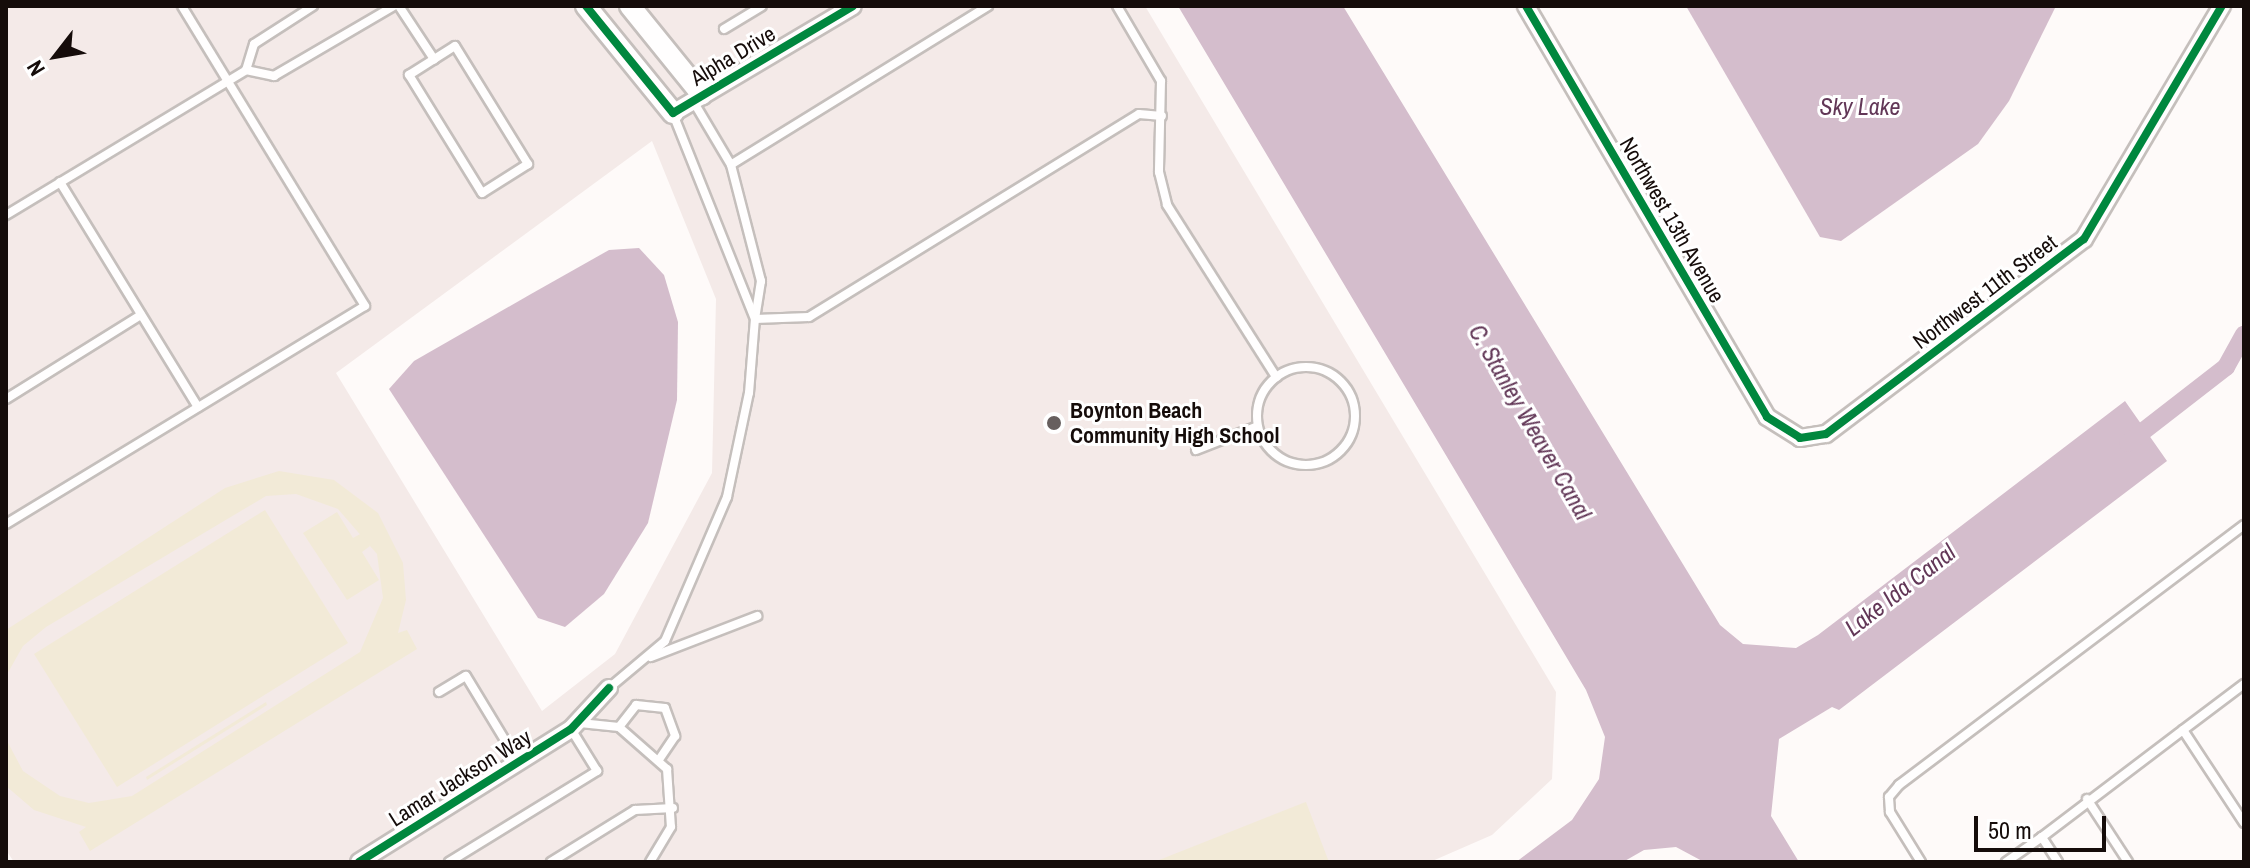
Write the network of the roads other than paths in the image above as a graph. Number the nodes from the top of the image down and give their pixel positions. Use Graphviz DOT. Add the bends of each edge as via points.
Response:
graph roads {
  1 [pos="182,6"];
  2 [pos="313,6"];
  3 [pos="396,6"];
  4 [pos="586,6"];
  5 [pos="630,6"];
  6 [pos="762,6"];
  7 [pos="988,6"];
  8 [pos="1117,6"];
  9 [pos="1526,6"];
  10 [pos="2222,6"];
  11 [pos="842,9"];
  12 [pos="724,29"];
  13 [pos="434,59"];
  14 [pos="246,70"];
  15 [pos="228,81"];
  16 [pos="697,98"];
  17 [pos="673,113"];
  18 [pos="1162,116"];
  19 [pos="731,165"];
  20 [pos="60,182"];
  21 [pos="6,215"];
  22 [pos="141,315"];
  23 [pos="755,319"];
  24 [pos="1276,377"];
  25 [pos="6,399"];
  26 [pos="198,407"];
  27 [pos="1258,426"];
  28 [pos="1800,438"];
  29 [pos="1196,450"];
  30 [pos="6,524"];
  31 [pos="2244,525"];
  32 [pos="757,616"];
  33 [pos="646,659"];
  34 [pos="2244,684"];
  35 [pos="609,688"];
  36 [pos="439,692"];
  37 [pos="576,726"];
  38 [pos="619,727"];
  39 [pos="2183,730"];
  40 [pos="660,758"];
  41 [pos="518,763"];
  42 [pos="2087,799"];
  43 [pos="673,808"];
  44 [pos="2244,823"];
  45 [pos="2042,837"];
  46 [pos="359,862"];
  47 [pos="449,862"];
  48 [pos="551,862"];
  49 [pos="650,862"];
  50 [pos="1921,862"];
  51 [pos="2006,862"];
  52 [pos="2058,862"];
  53 [pos="2128,862"];
  1 -- 15 [label="lane"];
  2 -- 14 [label="lane" via="254,44"];
  3 -- 13 [label="lane"];
  3 -- 14 [label="lane" via="274,76"];
  4 -- 17 [label="street"];
  5 -- 16 [label="street"];
  6 -- 12 [label="lane"];
  7 -- 19 [label="lane"];
  8 -- 18 [label="lane" via="1161,81"];
  9 -- 28 [label="street, Northwest 13th Avenue" via="1767,417"];
  10 -- 28 [label="street, Northwest 11th Street" via="2084,239 1826,434"];
  11 -- 16 [label="street, Alpha Drive"];
  13 -- 13 [label="lane" via="409,75 482,193 528,164 455,46"];
  14 -- 15 [label="lane"];
  15 -- 20 [label="lane"];
  15 -- 26 [label="lane" via="365,306"];
  16 -- 17 [label="street, Alpha Drive"];
  16 -- 19 [label="lane"];
  17 -- 23 [label="lane"];
  18 -- 23 [label="lane" via="1139,114 809,317"];
  18 -- 24 [label="lane" via="1159,172 1167,205"];
  19 -- 23 [label="lane" via="761,281"];
  20 -- 21 [label="lane"];
  20 -- 22 [label="lane"];
  22 -- 25 [label="lane"];
  22 -- 26 [label="lane"];
  23 -- 33 [label="lane" via="740,454 727,497 665,641"];
  24 -- 27 [label="lane" via="1259,404"];
  24 -- 27 [label="lane" via="1307,367 1337,378 1351,396 1354,428 1336,455 1305,465 1275,454"];
  26 -- 30 [label="lane"];
  27 -- 29 [label="lane"];
  31 -- 50 [label="lane" via="1899,785 1889,797 1890,812"];
  32 -- 33 [label="lane"];
  33 -- 35 [label="lane"];
  34 -- 39 [label="lane"];
  35 -- 37 [label="street, Lamar Jackson Way"];
  36 -- 41 [label="lane" via="466,676"];
  37 -- 38 [label="lane"];
  37 -- 41 [label="street, Lamar Jackson Way"];
  37 -- 47 [label="lane" via="597,771"];
  38 -- 40 [label="lane"];
  38 -- 40 [label="lane" via="636,705 665,708 675,736"];
  39 -- 42 [label="lane"];
  39 -- 44 [label="lane"];
  40 -- 43 [label="lane"];
  41 -- 46 [label="street, Lamar Jackson Way"];
  42 -- 45 [label="lane"];
  42 -- 53 [label="lane"];
  43 -- 48 [label="lane" via="635,810"];
  43 -- 49 [label="lane" via="666,842"];
  45 -- 51 [label="lane"];
  45 -- 52 [label="lane"];
}
